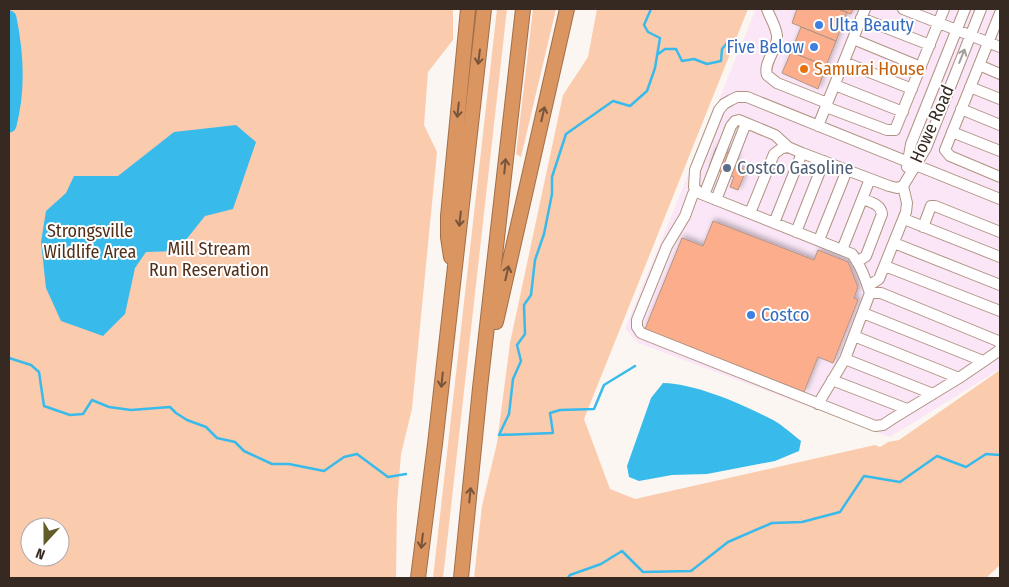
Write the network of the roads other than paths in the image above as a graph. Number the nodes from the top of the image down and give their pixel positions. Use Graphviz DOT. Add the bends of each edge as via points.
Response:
graph roads {
  1 [pos="468,9"];
  2 [pos="484,9"];
  3 [pos="523,9"];
  4 [pos="567,9"];
  5 [pos="767,9"];
  6 [pos="903,9"];
  7 [pos="944,9"];
  8 [pos="966,9"];
  9 [pos="981,9"];
  10 [pos="863,13"];
  11 [pos="999,19"];
  12 [pos="938,23"];
  13 [pos="957,30"];
  14 [pos="970,36"];
  15 [pos="853,39"];
  16 [pos="988,42"];
  17 [pos="930,45"];
  18 [pos="1000,47"];
  19 [pos="844,62"];
  20 [pos="979,65"];
  21 [pos="921,66"];
  22 [pos="1000,74"];
  23 [pos="834,85"];
  24 [pos="970,87"];
  25 [pos="912,89"];
  26 [pos="1000,98"];
  27 [pos="827,105"];
  28 [pos="961,109"];
  29 [pos="903,112"];
  30 [pos="746,123"];
  31 [pos="1000,124"];
  32 [pos="818,126"];
  33 [pos="952,132"];
  34 [pos="788,147"];
  35 [pos="1000,151"];
  36 [pos="802,153"];
  37 [pos="824,161"];
  38 [pos="912,163"];
  39 [pos="847,170"];
  40 [pos="1000,176"];
  41 [pos="870,179"];
  42 [pos="904,183"];
  43 [pos="700,192"];
  44 [pos="1000,197"];
  45 [pos="862,199"];
  46 [pos="716,200"];
  47 [pos="750,213"];
  48 [pos="904,219"];
  49 [pos="774,222"];
  50 [pos="923,226"];
  51 [pos="796,232"];
  52 [pos="1000,232"];
  53 [pos="819,240"];
  54 [pos="894,243"];
  55 [pos="842,250"];
  56 [pos="1000,257"];
  57 [pos="857,262"];
  58 [pos="885,266"];
  59 [pos="454,273"];
  60 [pos="1000,285"];
  61 [pos="869,290"];
  62 [pos="1000,311"];
  63 [pos="863,313"];
  64 [pos="854,336"];
  65 [pos="1000,344"];
  66 [pos="1000,350"];
  67 [pos="845,359"];
  68 [pos="983,361"];
  69 [pos="959,378"];
  70 [pos="832,380"];
  71 [pos="480,388"];
  72 [pos="933,394"];
  73 [pos="818,404"];
  74 [pos="908,409"];
  75 [pos="418,578"];
  76 [pos="461,578"];
  1 -- 59 [label="highway, one-way" via="448,216"];
  2 -- 59 [label="highway, one-way"];
  71 -- 3 [label="highway, one-way"];
  71 -- 4 [label="highway, one-way"];
  5 -- 27 [label="lane" via="777,34 766,68 767,75 777,83"];
  6 -- 12 [label="lane"];
  7 -- 12 [label="lane"];
  8 -- 13 [label="lane, Howe Road"];
  9 -- 14 [label="lane, Howe Road"];
  10 -- 15 [label="lane"];
  10 -- 17 [label="lane"];
  11 -- 16 [label="lane"];
  12 -- 13 [label="lane"];
  12 -- 17 [label="lane"];
  13 -- 14 [label="lane"];
  13 -- 38 [label="lane, Howe Road" via="911,144"];
  14 -- 16 [label="lane"];
  38 -- 14 [label="lane, Howe Road, one-way" via="926,148"];
  15 -- 19 [label="lane"];
  15 -- 21 [label="lane"];
  16 -- 18 [label="lane"];
  16 -- 20 [label="lane"];
  17 -- 21 [label="lane"];
  19 -- 23 [label="lane"];
  19 -- 25 [label="lane"];
  20 -- 22 [label="lane"];
  20 -- 24 [label="lane"];
  21 -- 25 [label="lane"];
  23 -- 27 [label="lane"];
  23 -- 29 [label="lane"];
  24 -- 26 [label="lane"];
  24 -- 28 [label="lane"];
  25 -- 29 [label="lane"];
  27 -- 29 [label="lane" via="890,131 895,130"];
  27 -- 32 [label="lane"];
  28 -- 31 [label="lane"];
  28 -- 33 [label="lane"];
  30 -- 34 [label="lane" via="775,135"];
  30 -- 43 [label="lane" via="739,120 731,126"];
  30 -- 46 [label="lane"];
  32 -- 38 [label="lane"];
  32 -- 43 [label="lane" via="746,97 730,100 715,118 695,170 694,187"];
  33 -- 35 [label="lane"];
  33 -- 40 [label="lane" via="946,153"];
  34 -- 36 [label="lane"];
  34 -- 47 [label="lane" via="774,154"];
  36 -- 37 [label="lane"];
  36 -- 49 [label="lane"];
  37 -- 39 [label="lane"];
  37 -- 51 [label="lane"];
  38 -- 42 [label="lane, Howe Road"];
  38 -- 44 [label="lane"];
  39 -- 41 [label="lane"];
  39 -- 53 [label="lane"];
  41 -- 42 [label="lane" via="897,188"];
  41 -- 45 [label="lane"];
  42 -- 48 [label="lane, Howe Road" via="907,203"];
  43 -- 46 [label="lane"];
  43 -- 73 [label="lane" via="693,194 667,246 637,320 638,330"];
  45 -- 55 [label="lane"];
  45 -- 57 [label="lane" via="878,206 882,214 866,256"];
  46 -- 47 [label="lane"];
  47 -- 49 [label="lane"];
  48 -- 50 [label="lane"];
  48 -- 54 [label="lane"];
  49 -- 51 [label="lane"];
  50 -- 52 [label="lane" via="932,206 936,206"];
  50 -- 56 [label="lane"];
  51 -- 53 [label="lane"];
  53 -- 55 [label="lane"];
  54 -- 58 [label="lane"];
  54 -- 60 [label="lane"];
  55 -- 57 [label="lane" via="852,254"];
  57 -- 61 [label="lane"];
  58 -- 61 [label="lane"];
  58 -- 62 [label="lane"];
  59 -- 75 [label="highway, one-way"];
  61 -- 63 [label="lane"];
  61 -- 65 [label="lane"];
  63 -- 64 [label="lane"];
  63 -- 68 [label="lane"];
  64 -- 67 [label="lane"];
  64 -- 69 [label="lane"];
  66 -- 68 [label="lane"];
  67 -- 70 [label="lane"];
  67 -- 72 [label="lane"];
  68 -- 69 [label="lane"];
  69 -- 72 [label="lane"];
  70 -- 73 [label="lane"];
  70 -- 74 [label="lane"];
  76 -- 71 [label="highway, one-way"];
  72 -- 74 [label="lane"];
  73 -- 74 [label="lane" via="875,426"];
}
